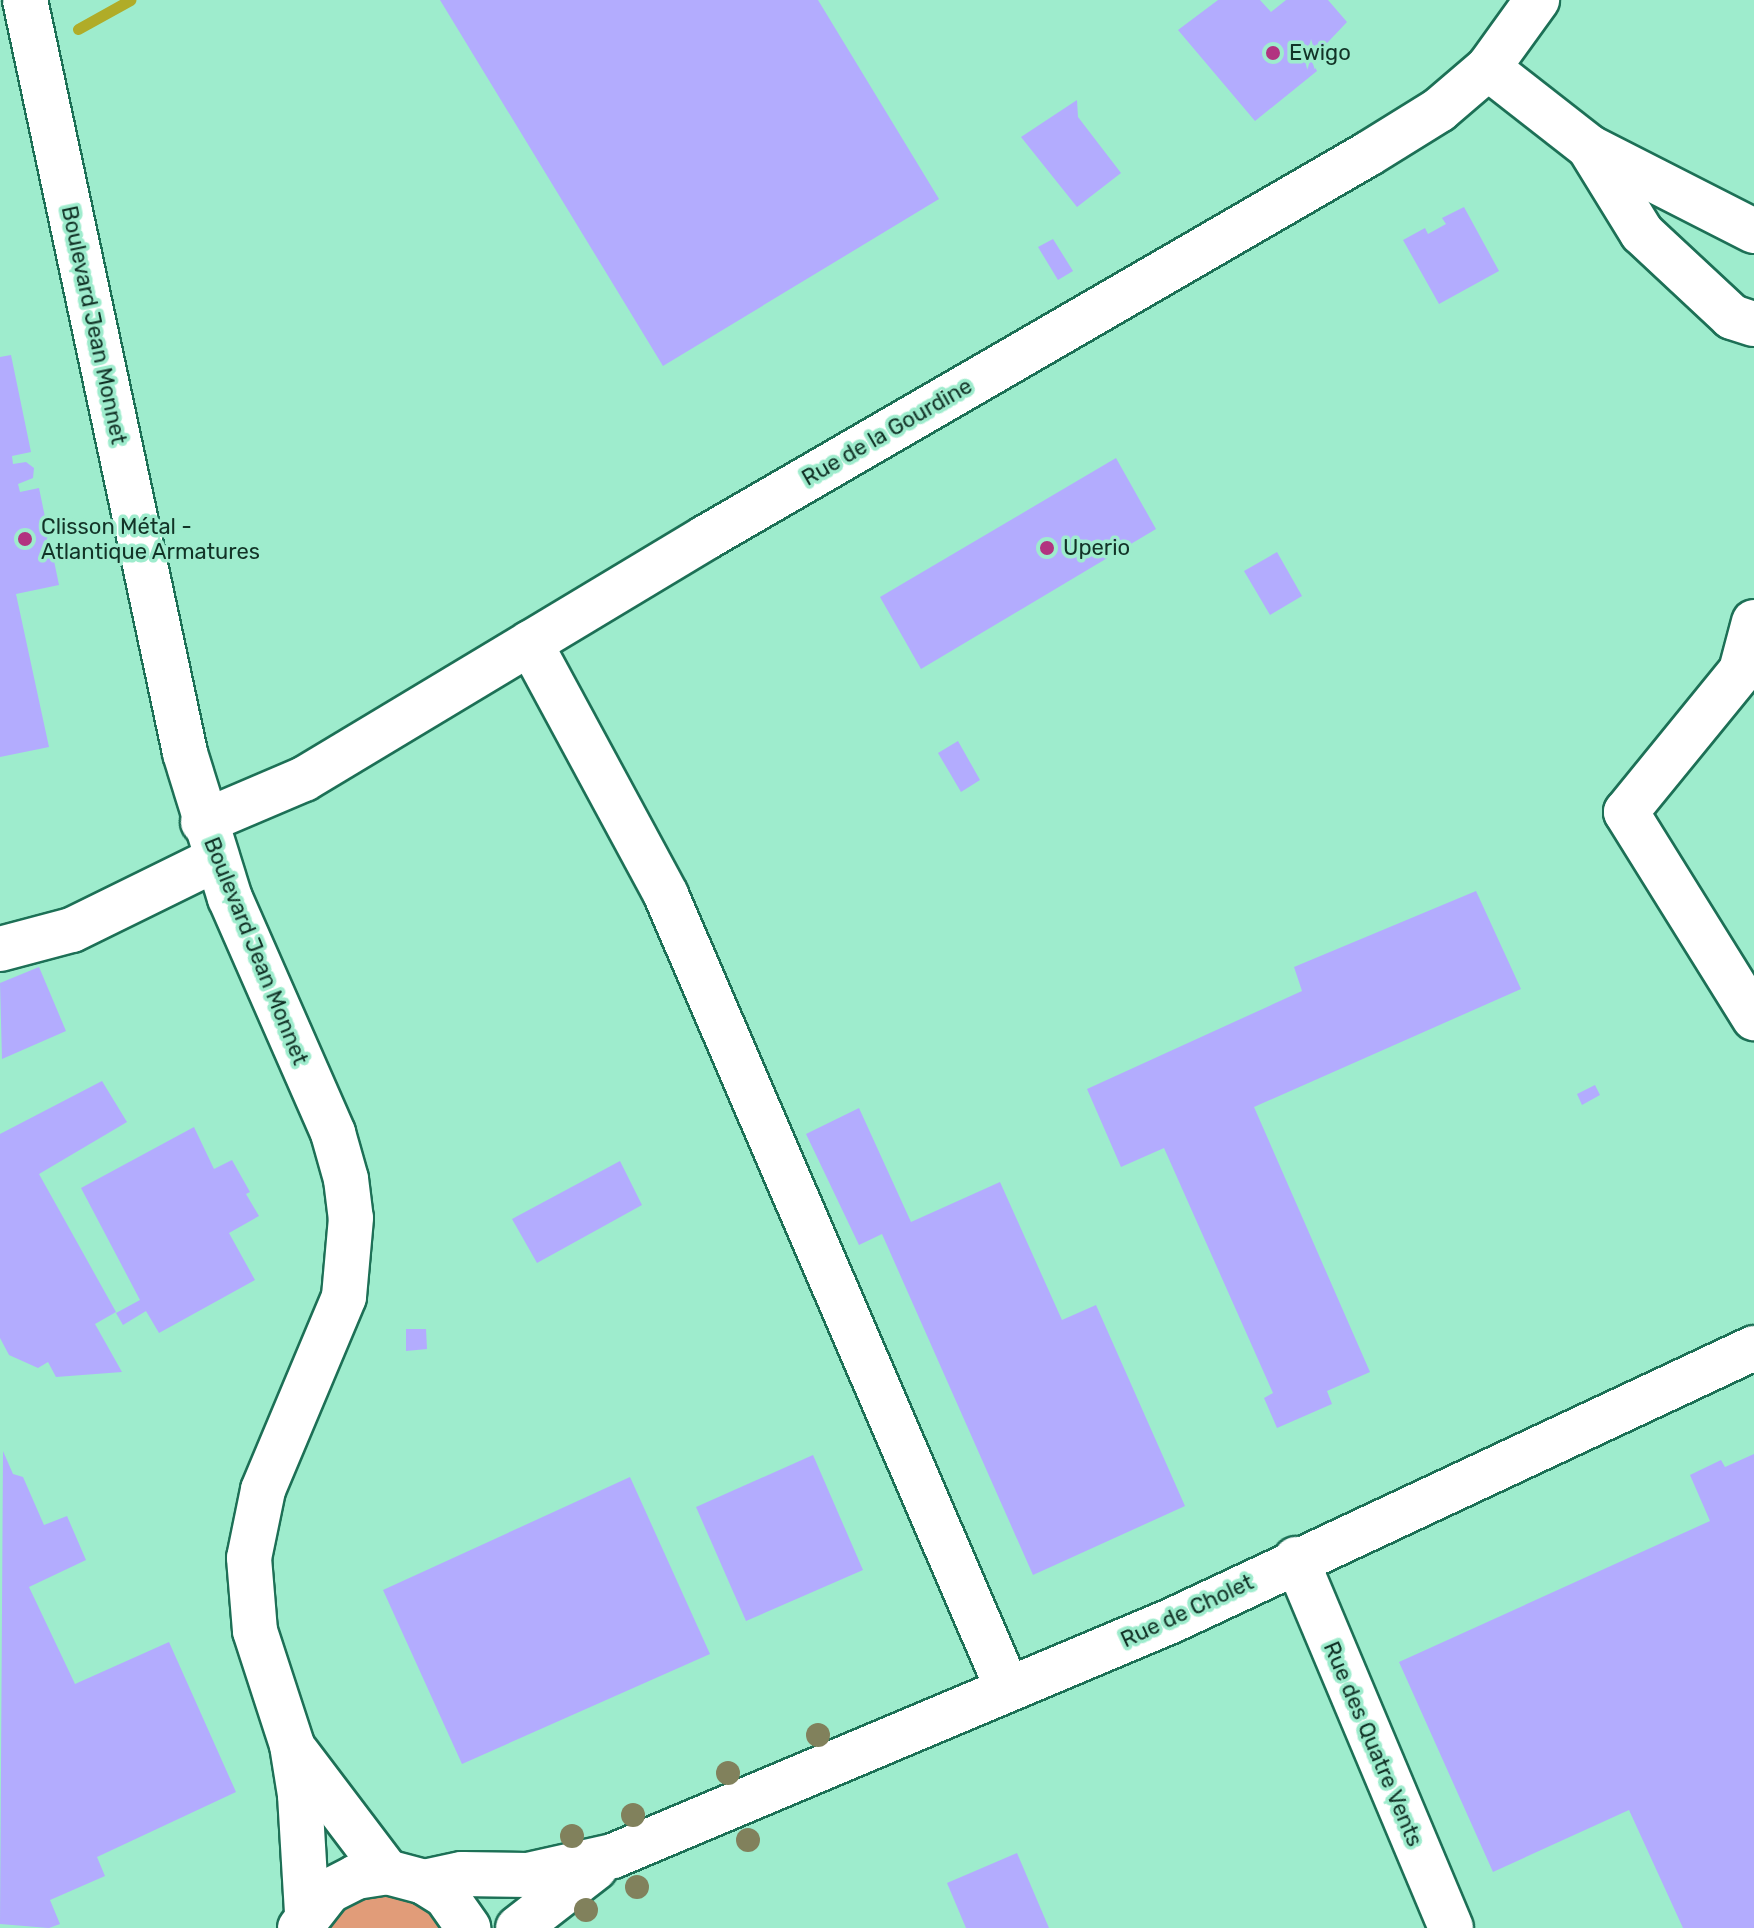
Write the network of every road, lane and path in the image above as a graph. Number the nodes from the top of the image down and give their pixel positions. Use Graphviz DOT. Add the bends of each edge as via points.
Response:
graph roads {
  1 [pos="25,0"];
  2 [pos="1537,0"];
  3 [pos="1488,68"];
  4 [pos="1589,147"];
  5 [pos="1754,231"];
  6 [pos="1754,324"];
  7 [pos="1754,622"];
  8 [pos="530,643"];
  9 [pos="210,840"];
  10 [pos="0,949"];
  11 [pos="1754,1018"];
  12 [pos="1754,1348"];
  13 [pos="1296,1559"];
  14 [pos="1008,1690"];
  15 [pos="292,1745"];
  16 [pos="613,1856"];
  17 [pos="405,1877"];
  18 [pos="304,1920"];
  19 [pos="468,1928"];
  20 [pos="518,1928"];
  21 [pos="1451,1928"];
  1 -- 9 [label="main road, Boulevard Jean Monnet"];
  2 -- 3 [label="main road, Rue de la Gourdine"];
  3 -- 4 [label="main road"];
  3 -- 8 [label="main road, Rue de la Gourdine" via="1439,110 1368,154"];
  4 -- 5 [label="main road"];
  4 -- 6 [label="main road" via="1642,233 1732,317"];
  7 -- 11 [label="main road" via="1741,671 1626,812"];
  8 -- 9 [label="main road, Rue de la Gourdine"];
  8 -- 14 [label="main road" via="666,895"];
  9 -- 10 [label="main road, Rue de la Gourdine" via="72,930"];
  9 -- 15 [label="main road, Boulevard Jean Monnet" via="333,1133 351,1218 344,1297 263,1490 249,1558 255,1631"];
  12 -- 13 [label="main road, Rue de Cholet"];
  13 -- 14 [label="main road, Rue de Cholet" via="1171,1621"];
  13 -- 21 [label="main road, Rue des Quatre Vents"];
  14 -- 16 [label="main road, Rue de Cholet"];
  15 -- 17 [label="main road"];
  15 -- 18 [label="main road"];
  16 -- 17 [label="main road, Rue de Cholet" via="528,1875"];
  16 -- 20 [label="main road, Rue de Cholet"];
  17 -- 18 [label="main road, Rue de Cholet" via="356,1877 329,1891"];
  17 -- 19 [label="main road" via="446,1896"];
}
